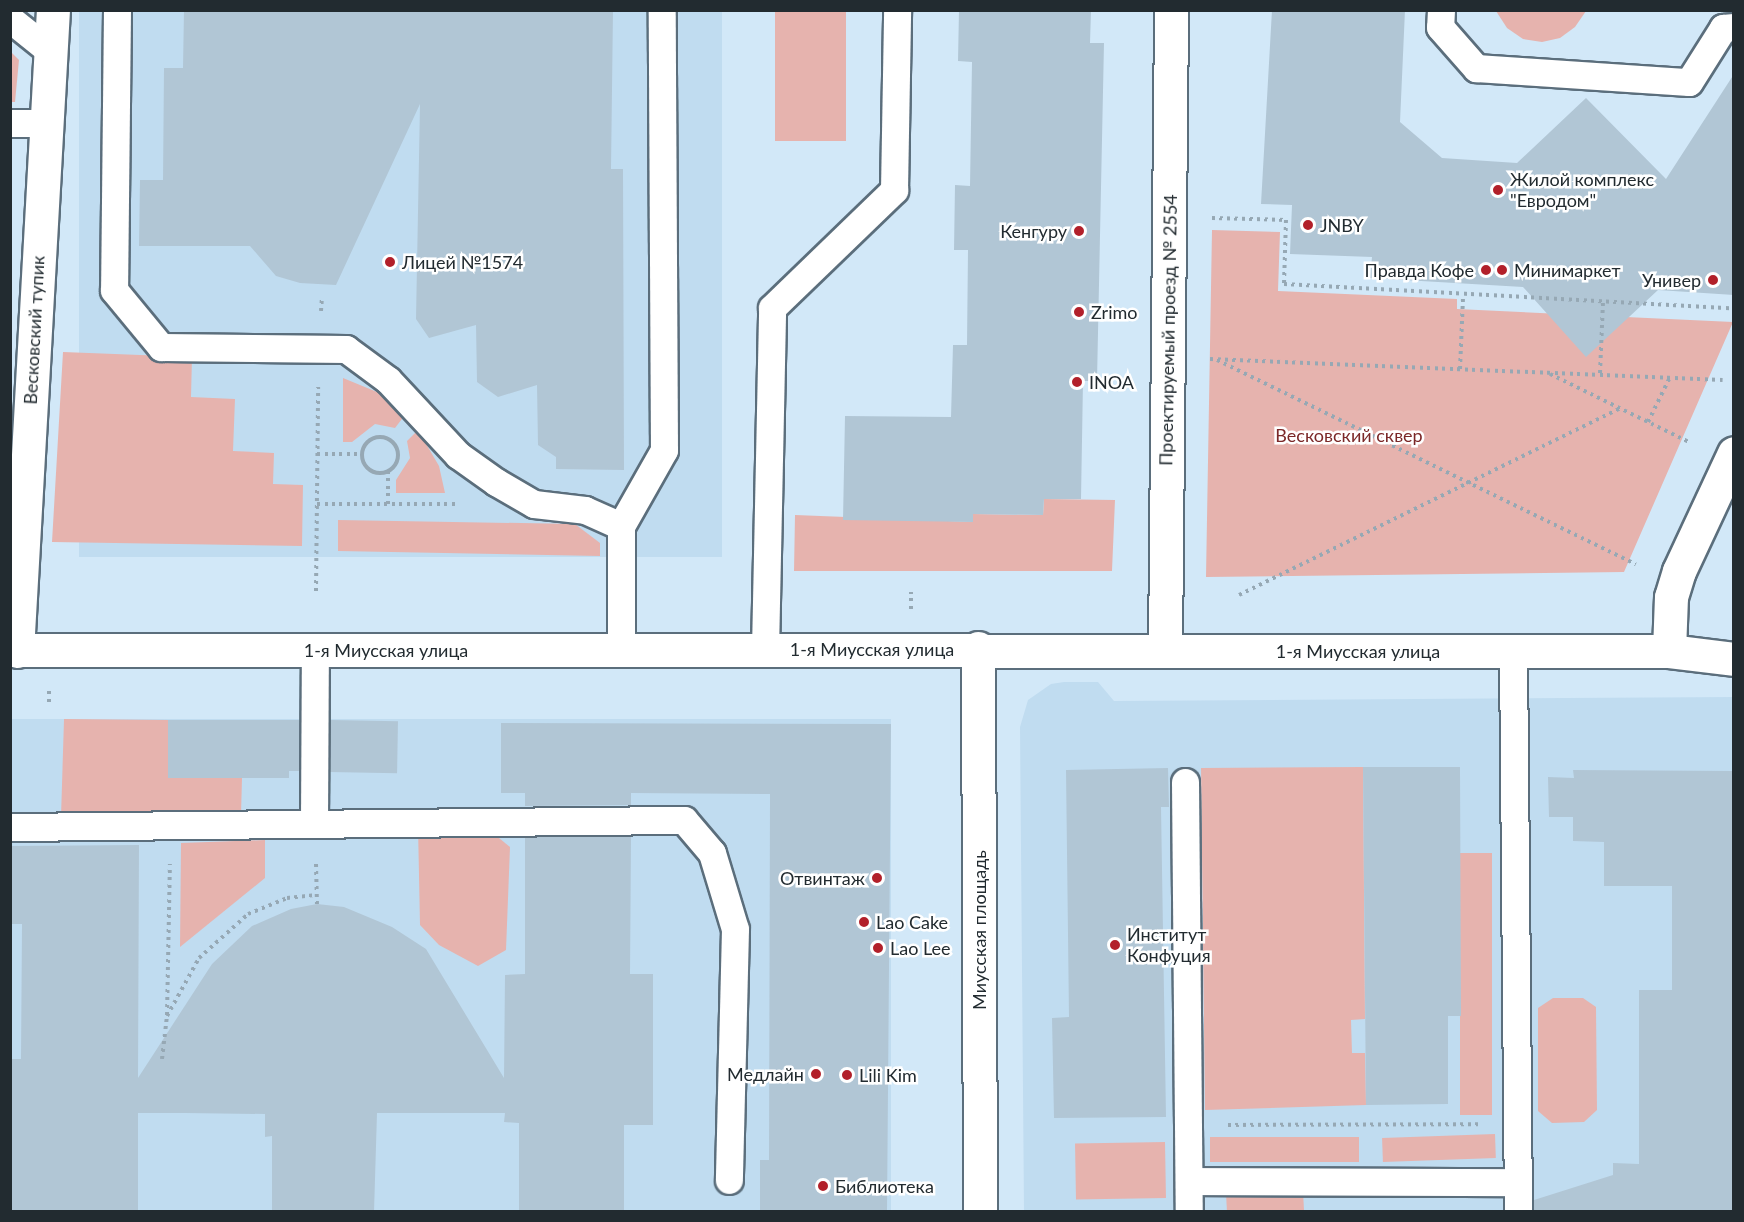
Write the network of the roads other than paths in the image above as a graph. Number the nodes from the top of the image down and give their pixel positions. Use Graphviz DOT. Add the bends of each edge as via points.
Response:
graph roads {
  1 [pos="53,10"];
  2 [pos="117,10"];
  3 [pos="662,10"];
  4 [pos="897,10"];
  5 [pos="1171,10"];
  6 [pos="1440,10"];
  7 [pos="10,19"];
  8 [pos="1734,27"];
  9 [pos="50,51"];
  10 [pos="10,123"];
  11 [pos="46,123"];
  12 [pos="20,429"];
  13 [pos="1734,453"];
  14 [pos="621,526"];
  15 [pos="978,648"];
  16 [pos="315,650"];
  17 [pos="621,650"];
  18 [pos="765,650"];
  19 [pos="1165,650"];
  20 [pos="14,651"];
  21 [pos="1669,651"];
  22 [pos="1513,652"];
  23 [pos="1734,659"];
  24 [pos="1185,782"];
  25 [pos="314,824"];
  26 [pos="10,827"];
  27 [pos="729,1180"];
  28 [pos="1189,1181"];
  29 [pos="1518,1182"];
  30 [pos="980,1212"];
  31 [pos="1189,1212"];
  32 [pos="1518,1212"];
  1 -- 9 [label="street, Весковский тупик"];
  2 -- 14 [label="lane" via="114,290 161,347 346,349 362,357 458,455 496,482 534,504 585,510"];
  3 -- 14 [label="lane" via="664,450"];
  4 -- 18 [label="lane" via="894,190 772,308"];
  5 -- 19 [label="street, Проектируемый проезд № 2554"];
  6 -- 8 [label="lane" via="1440,27 1476,69 1689,82 1723,28"];
  7 -- 9 [label="lane"];
  9 -- 11 [label="street, Весковский тупик"];
  10 -- 11 [label="lane"];
  11 -- 12 [label="street, Весковский тупик"];
  12 -- 20 [label="street, Весковский тупик"];
  13 -- 21 [label="street" via="1678,571 1671,597"];
  14 -- 17 [label="lane"];
  15 -- 18 [label="street, 1-я Миусская улица"];
  15 -- 19 [label="street, 1-я Миусская улица"];
  15 -- 30 [label="street, Миусская площадь"];
  16 -- 17 [label="street, 1-я Миусская улица"];
  16 -- 20 [label="street, 1-я Миусская улица"];
  16 -- 25 [label="lane"];
  17 -- 18 [label="street, 1-я Миусская улица"];
  19 -- 22 [label="street, 1-я Миусская улица"];
  21 -- 22 [label="street, 1-я Миусская улица"];
  21 -- 23 [label="street, 1-я Миусская улица"];
  22 -- 29 [label="lane"];
  24 -- 28 [label="lane"];
  25 -- 26 [label="lane"];
  25 -- 27 [label="lane" via="684,820 712,853 735,928"];
  28 -- 29 [label="lane"];
  28 -- 31 [label="lane"];
  29 -- 32 [label="lane"];
}
